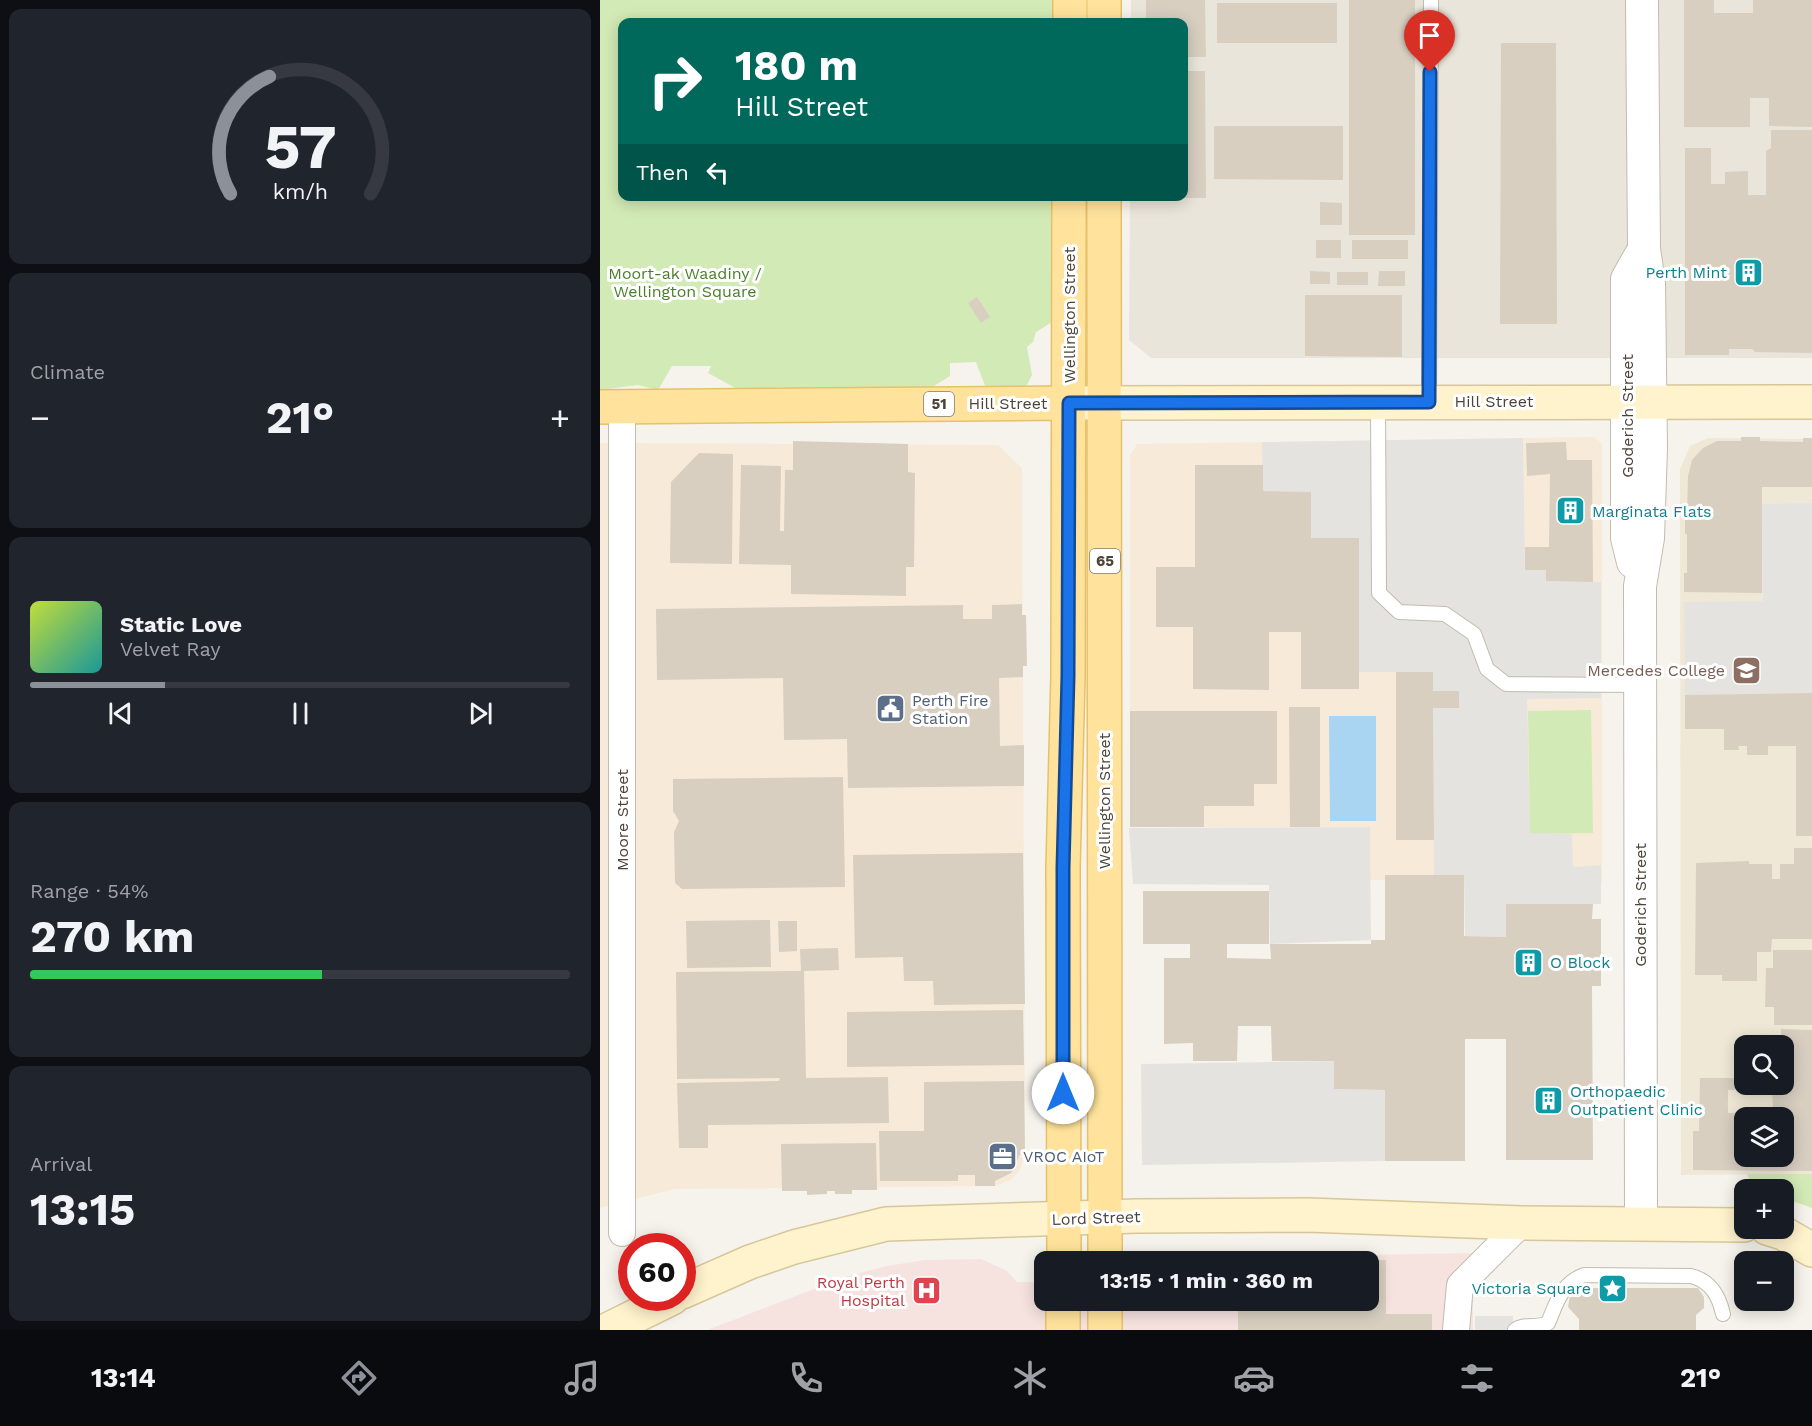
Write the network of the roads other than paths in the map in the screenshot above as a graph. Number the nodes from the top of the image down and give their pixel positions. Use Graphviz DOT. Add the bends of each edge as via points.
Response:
graph roads {
  1 [pos="1070,0"];
  2 [pos="1104,0"];
  3 [pos="1431,0"];
  4 [pos="1642,0"];
  5 [pos="1070,18"];
  6 [pos="1104,18"];
  7 [pos="1069,201"];
  8 [pos="1104,201"];
  9 [pos="1639,401"];
  10 [pos="1378,402"];
  11 [pos="1429,402"];
  12 [pos="1812,402"];
  13 [pos="1069,403"];
  14 [pos="1104,403"];
  15 [pos="611,407"];
  16 [pos="1640,685"];
  17 [pos="1105,1217"];
  18 [pos="1064,1219"];
  19 [pos="1522,1223"];
  20 [pos="1641,1224"];
  21 [pos="1734,1225"];
  22 [pos="622,1233"];
  23 [pos="1794,1239"];
  24 [pos="1812,1250"];
  25 [pos="1064,1251"];
  26 [pos="1105,1251"];
  27 [pos="696,1286"];
  28 [pos="664,1311"];
  29 [pos="1063,1311"];
  30 [pos="1105,1311"];
  31 [pos="1723,1314"];
  32 [pos="600,1315"];
  33 [pos="650,1322"];
  34 [pos="607,1330"];
  35 [pos="1063,1330"];
  36 [pos="1105,1330"];
  37 [pos="1456,1330"];
  38 [pos="1515,1330"];
  1 -- 5 [label="main road"];
  2 -- 6 [label="main road"];
  3 -- 11 [label="lane"];
  4 -- 9 [label="street, Goderich Street" via="1644,249 1627,279"];
  7 -- 13 [label="main road, Wellington Street / 65"];
  8 -- 14 [label="main road, Wellington Street / 65"];
  9 -- 11 [label="main road, Hill Street"];
  9 -- 12 [label="main road, Hill Street"];
  9 -- 16 [label="street, Goderich Street" via="1627,538 1640,586"];
  10 -- 11 [label="main road, Hill Street"];
  10 -- 14 [label="main road, Hill Street"];
  10 -- 16 [label="lane" via="1379,593 1399,612 1445,614 1474,634 1487,669 1506,684"];
  13 -- 14 [label="main road, Hill Street"];
  13 -- 15 [label="main road, Hill Street / 51"];
  13 -- 18 [label="main road, Wellington Street / 65" via="1063,868"];
  14 -- 17 [label="main road, Wellington Street / 65"];
  15 -- 22 [label="street, Moore Street"];
  16 -- 20 [label="street, Goderich Street"];
  17 -- 18 [label="main road, Lord Street"];
  17 -- 19 [label="main road, Lord Street" via="1308,1215"];
  17 -- 26 [label="main road, Wellington Street / 65"];
  18 -- 25 [label="main road, Wellington Street / 65"];
  18 -- 27 [label="main road, Lord Street" via="886,1224 794,1247"];
  19 -- 20 [label="main road"];
  19 -- 37 [label="street" via="1460,1285"];
  20 -- 21 [label="main road"];
  23 -- 24 [label="main road"];
  28 -- 33 [label="main road"];
  29 -- 35 [label="main road"];
  30 -- 36 [label="main road"];
  31 -- 38 [label="lane" via="1718,1296 1701,1278 1584,1275 1566,1285 1548,1323"];
  32 -- 33 [label="main road"];
  33 -- 34 [label="main road"];
}
